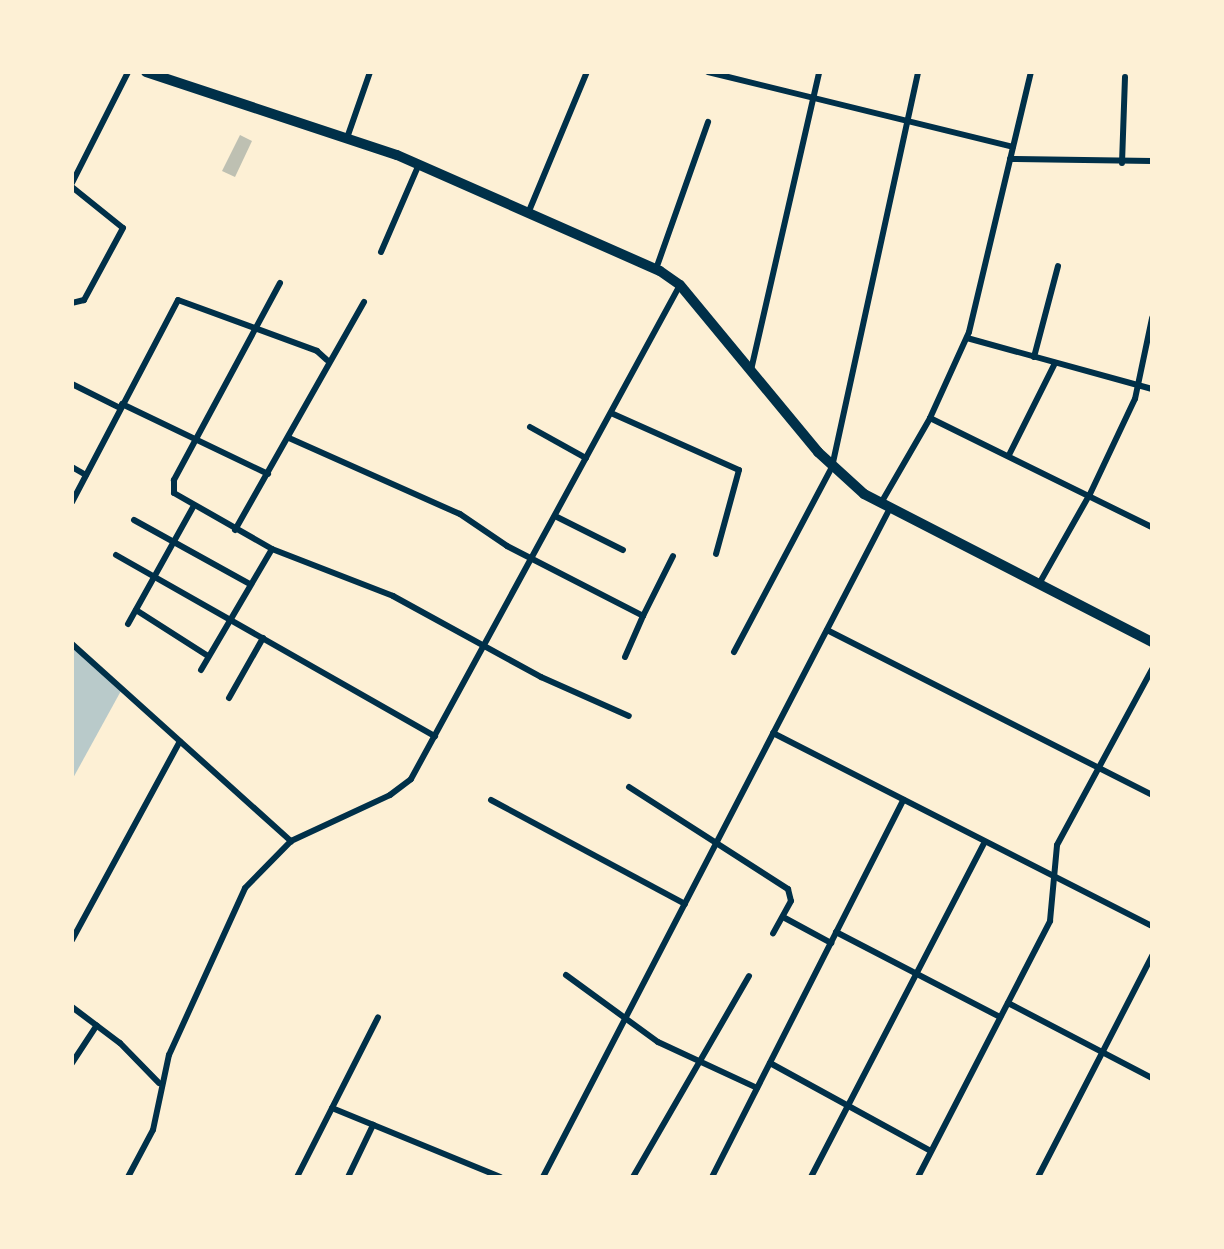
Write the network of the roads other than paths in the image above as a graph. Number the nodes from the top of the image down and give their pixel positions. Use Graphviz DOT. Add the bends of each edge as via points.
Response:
graph roads {
  1 [pos="128,72"];
  2 [pos="146,72"];
  3 [pos="370,72"];
  4 [pos="587,72"];
  5 [pos="708,72"];
  6 [pos="819,72"];
  7 [pos="918,72"];
  8 [pos="1031,72"];
  9 [pos="1125,77"];
  10 [pos="812,100"];
  11 [pos="708,122"];
  12 [pos="908,122"];
  13 [pos="347,138"];
  14 [pos="1013,147"];
  15 [pos="1010,159"];
  16 [pos="1152,161"];
  17 [pos="1122,163"];
  18 [pos="419,164"];
  19 [pos="72,185"];
  20 [pos="529,211"];
  21 [pos="381,252"];
  22 [pos="1058,266"];
  23 [pos="656,269"];
  24 [pos="280,283"];
  25 [pos="680,285"];
  26 [pos="364,302"];
  27 [pos="72,303"];
  28 [pos="1152,318"];
  29 [pos="256,330"];
  30 [pos="967,338"];
  31 [pos="1034,357"];
  32 [pos="327,360"];
  33 [pos="1055,363"];
  34 [pos="751,370"];
  35 [pos="72,384"];
  36 [pos="1139,385"];
  37 [pos="1152,389"];
  38 [pos="121,406"];
  39 [pos="611,413"];
  40 [pos="930,418"];
  41 [pos="530,427"];
  42 [pos="289,438"];
  43 [pos="198,440"];
  44 [pos="1009,455"];
  45 [pos="586,458"];
  46 [pos="72,467"];
  47 [pos="832,467"];
  48 [pos="268,474"];
  49 [pos="86,475"];
  50 [pos="1090,494"];
  51 [pos="72,502"];
  52 [pos="886,505"];
  53 [pos="193,507"];
  54 [pos="555,516"];
  55 [pos="134,520"];
  56 [pos="1152,527"];
  57 [pos="235,530"];
  58 [pos="173,541"];
  59 [pos="272,549"];
  60 [pos="623,550"];
  61 [pos="716,554"];
  62 [pos="116,555"];
  63 [pos="673,556"];
  64 [pos="532,558"];
  65 [pos="155,576"];
  66 [pos="250,584"];
  67 [pos="1039,584"];
  68 [pos="136,610"];
  69 [pos="643,616"];
  70 [pos="229,619"];
  71 [pos="128,624"];
  72 [pos="827,630"];
  73 [pos="263,638"];
  74 [pos="1152,642"];
  75 [pos="72,644"];
  76 [pos="484,645"];
  77 [pos="734,652"];
  78 [pos="208,656"];
  79 [pos="625,657"];
  80 [pos="1152,669"];
  81 [pos="201,670"];
  82 [pos="229,698"];
  83 [pos="629,716"];
  84 [pos="773,733"];
  85 [pos="435,736"];
  86 [pos="180,741"];
  87 [pos="1101,768"];
  88 [pos="629,787"];
  89 [pos="1152,795"];
  90 [pos="491,800"];
  91 [pos="903,800"];
  92 [pos="291,841"];
  93 [pos="717,842"];
  94 [pos="985,842"];
  95 [pos="1051,876"];
  96 [pos="685,904"];
  97 [pos="783,917"];
  98 [pos="1152,926"];
  99 [pos="836,932"];
  100 [pos="773,933"];
  101 [pos="72,940"];
  102 [pos="831,943"];
  103 [pos="1152,956"];
  104 [pos="917,973"];
  105 [pos="566,975"];
  106 [pos="749,976"];
  107 [pos="1008,1003"];
  108 [pos="72,1007"];
  109 [pos="378,1017"];
  110 [pos="626,1017"];
  111 [pos="1000,1017"];
  112 [pos="97,1025"];
  113 [pos="1103,1052"];
  114 [pos="72,1063"];
  115 [pos="770,1063"];
  116 [pos="698,1064"];
  117 [pos="1152,1078"];
  118 [pos="159,1083"];
  119 [pos="757,1088"];
  120 [pos="848,1105"];
  121 [pos="332,1108"];
  122 [pos="373,1125"];
  123 [pos="931,1151"];
  124 [pos="128,1177"];
  125 [pos="297,1177"];
  126 [pos="348,1177"];
  127 [pos="500,1177"];
  128 [pos="543,1177"];
  129 [pos="633,1177"];
  130 [pos="712,1177"];
  131 [pos="811,1177"];
  132 [pos="918,1177"];
  133 [pos="1038,1177"];
  1 -- 19 [label="street"];
  2 -- 13 [label="highway"];
  3 -- 13 [label="street"];
  4 -- 20 [label="street"];
  5 -- 10 [label="street"];
  6 -- 10 [label="street"];
  7 -- 12 [label="street"];
  8 -- 14 [label="street"];
  9 -- 17 [label="street"];
  10 -- 12 [label="street"];
  10 -- 34 [label="street"];
  11 -- 23 [label="street"];
  12 -- 14 [label="street"];
  12 -- 47 [label="street"];
  13 -- 18 [label="highway"];
  14 -- 15 [label="street"];
  15 -- 17 [label="street"];
  15 -- 30 [label="street"];
  16 -- 17 [label="street"];
  18 -- 20 [label="highway"];
  18 -- 21 [label="street"];
  19 -- 27 [label="street" via="123,228 84,300"];
  20 -- 23 [label="highway"];
  22 -- 31 [label="street"];
  23 -- 25 [label="highway"];
  24 -- 29 [label="street"];
  25 -- 34 [label="highway"];
  25 -- 39 [label="street"];
  26 -- 32 [label="street"];
  28 -- 36 [label="street"];
  29 -- 32 [label="street" via="317,351"];
  29 -- 38 [label="street" via="178,300"];
  29 -- 43 [label="street"];
  30 -- 31 [label="street"];
  30 -- 40 [label="street"];
  31 -- 33 [label="street"];
  32 -- 42 [label="street"];
  33 -- 36 [label="street"];
  33 -- 44 [label="street"];
  34 -- 47 [label="highway"];
  35 -- 38 [label="street"];
  36 -- 37 [label="street"];
  36 -- 50 [label="street"];
  38 -- 43 [label="street"];
  38 -- 49 [label="street"];
  39 -- 45 [label="street"];
  39 -- 61 [label="street" via="739,470"];
  40 -- 44 [label="street"];
  40 -- 52 [label="street"];
  41 -- 45 [label="street"];
  42 -- 48 [label="street"];
  42 -- 64 [label="street" via="466,517"];
  43 -- 48 [label="street"];
  43 -- 53 [label="street" via="174,480 178,498"];
  44 -- 50 [label="street"];
  45 -- 54 [label="street"];
  46 -- 49 [label="street"];
  47 -- 52 [label="highway"];
  47 -- 77 [label="street"];
  48 -- 57 [label="street"];
  49 -- 51 [label="street"];
  50 -- 56 [label="street"];
  50 -- 67 [label="street"];
  52 -- 67 [label="highway"];
  52 -- 72 [label="street"];
  53 -- 57 [label="street"];
  53 -- 58 [label="street"];
  54 -- 60 [label="street"];
  54 -- 64 [label="street"];
  55 -- 58 [label="street"];
  57 -- 59 [label="street"];
  58 -- 65 [label="street"];
  58 -- 66 [label="street"];
  59 -- 66 [label="street"];
  59 -- 76 [label="street" via="393,596"];
  62 -- 65 [label="street"];
  63 -- 69 [label="street"];
  64 -- 69 [label="street"];
  64 -- 76 [label="street"];
  65 -- 68 [label="street"];
  65 -- 70 [label="street"];
  66 -- 70 [label="street"];
  67 -- 74 [label="highway"];
  68 -- 71 [label="street"];
  68 -- 78 [label="street"];
  69 -- 79 [label="street"];
  70 -- 73 [label="street"];
  70 -- 78 [label="street"];
  72 -- 84 [label="street"];
  72 -- 87 [label="street"];
  73 -- 82 [label="street"];
  73 -- 85 [label="street"];
  75 -- 86 [label="street"];
  76 -- 83 [label="street"];
  76 -- 85 [label="street"];
  78 -- 81 [label="street"];
  80 -- 87 [label="street"];
  84 -- 91 [label="street"];
  84 -- 93 [label="street"];
  85 -- 92 [label="street" via="411,779 390,795"];
  86 -- 92 [label="street"];
  86 -- 101 [label="street"];
  87 -- 89 [label="street"];
  87 -- 95 [label="street" via="1057,845"];
  88 -- 93 [label="street"];
  90 -- 96 [label="street"];
  91 -- 94 [label="street"];
  91 -- 99 [label="street"];
  92 -- 118 [label="street" via="245,888 210,957"];
  93 -- 96 [label="street"];
  93 -- 97 [label="street" via="788,889 791,901"];
  94 -- 95 [label="street"];
  94 -- 104 [label="street"];
  95 -- 98 [label="street"];
  95 -- 107 [label="street" via="1050,921"];
  96 -- 110 [label="street"];
  97 -- 100 [label="street"];
  97 -- 102 [label="street"];
  99 -- 102 [label="street"];
  99 -- 104 [label="street"];
  102 -- 115 [label="street"];
  103 -- 113 [label="street"];
  104 -- 111 [label="street"];
  104 -- 120 [label="street"];
  105 -- 110 [label="street"];
  106 -- 116 [label="street"];
  107 -- 111 [label="street"];
  107 -- 113 [label="street"];
  108 -- 112 [label="street"];
  109 -- 121 [label="street"];
  110 -- 116 [label="street"];
  110 -- 128 [label="street"];
  111 -- 123 [label="street"];
  112 -- 114 [label="street"];
  112 -- 118 [label="street"];
  113 -- 117 [label="street"];
  113 -- 133 [label="street"];
  115 -- 119 [label="street"];
  115 -- 120 [label="street"];
  116 -- 119 [label="street"];
  116 -- 129 [label="street"];
  118 -- 124 [label="street" via="153,1130"];
  119 -- 130 [label="street"];
  120 -- 123 [label="street"];
  120 -- 131 [label="street"];
  121 -- 122 [label="street"];
  121 -- 125 [label="street"];
  122 -- 126 [label="street"];
  122 -- 127 [label="street"];
  123 -- 132 [label="street"];
}
